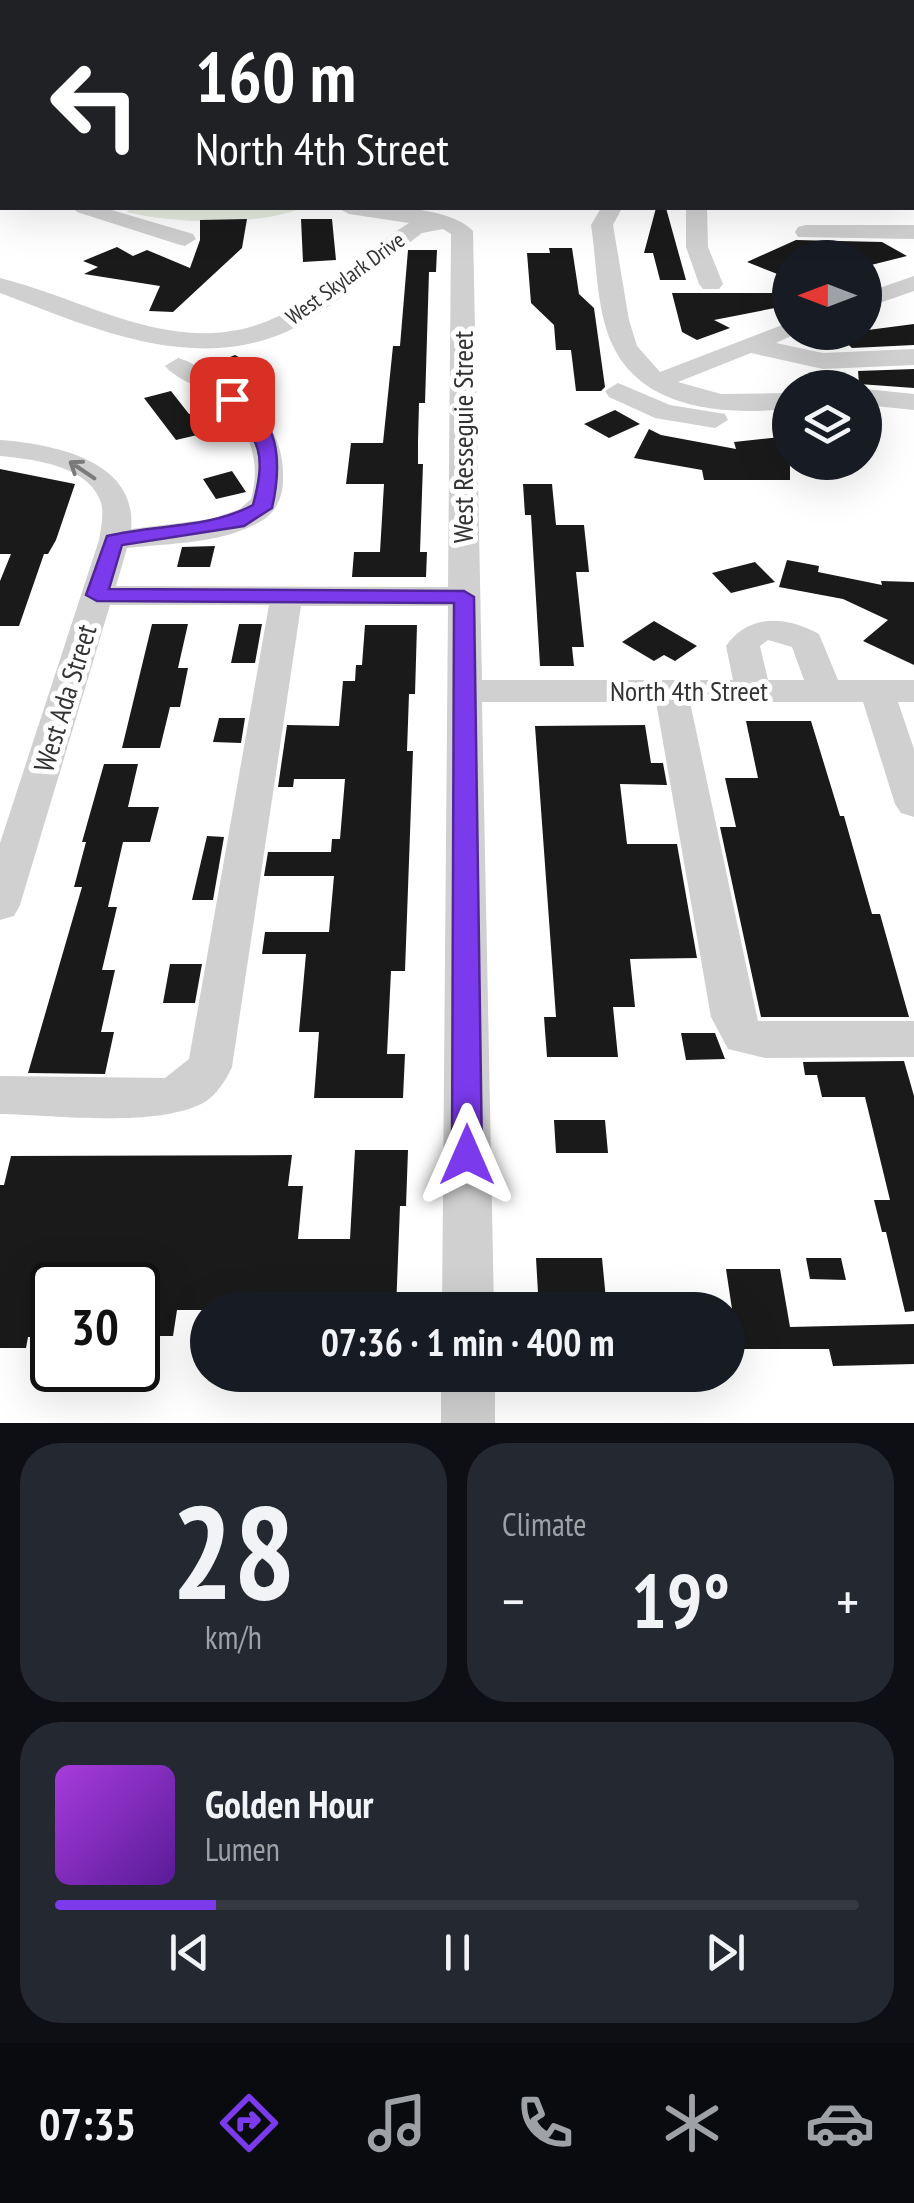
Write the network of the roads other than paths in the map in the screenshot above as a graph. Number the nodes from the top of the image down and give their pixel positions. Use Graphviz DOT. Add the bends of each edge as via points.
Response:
graph roads {
  1 [pos="91,210"];
  2 [pos="362,210"];
  3 [pos="611,210"];
  4 [pos="696,210"];
  5 [pos="452,224"];
  6 [pos="806,232"];
  7 [pos="914,232"];
  8 [pos="185,239"];
  9 [pos="914,283"];
  10 [pos="711,284"];
  11 [pos="0,285"];
  12 [pos="882,295"];
  13 [pos="772,336"];
  14 [pos="747,346"];
  15 [pos="914,357"];
  16 [pos="178,366"];
  17 [pos="658,381"];
  18 [pos="618,390"];
  19 [pos="882,399"];
  20 [pos="772,402"];
  21 [pos="914,402"];
  22 [pos="772,417"];
  23 [pos="0,448"];
  24 [pos="114,540"];
  25 [pos="97,595"];
  26 [pos="287,595"];
  27 [pos="464,597"];
  28 [pos="465,691"];
  29 [pos="671,691"];
  30 [pos="753,691"];
  31 [pos="824,691"];
  32 [pos="876,691"];
  33 [pos="914,691"];
  34 [pos="914,804"];
  35 [pos="0,905"];
  36 [pos="914,1039"];
  37 [pos="0,1095"];
  38 [pos="468,1292"];
  39 [pos="468,1392"];
  40 [pos="468,1423"];
  1 -- 8 [label="street"];
  2 -- 5 [label="street"];
  3 -- 17 [label="street" via="602,225 624,345"];
  4 -- 10 [label="street" via="697,247"];
  5 -- 11 [label="street, West Skylark Drive" via="415,228 308,310 244,335 148,338"];
  5 -- 27 [label="street, West Resseguie Street" via="462,231"];
  6 -- 7 [label="street"];
  9 -- 12 [label="street"];
  13 -- 14 [label="street"];
  14 -- 15 [label="street" via="823,361"];
  14 -- 17 [label="street"];
  16 -- 24 [label="street" via="232,399 255,422 270,448 267,498 237,522"];
  17 -- 20 [label="street" via="721,404"];
  18 -- 22 [label="street" via="664,412 702,419"];
  19 -- 21 [label="street"];
  24 -- 23 [label="street, West Ada Street, one-way" via="118,512 112,493 67,460"];
  24 -- 25 [label="street, West Ada Street"];
  25 -- 26 [label="street"];
  25 -- 35 [label="street, West Ada Street"];
  26 -- 27 [label="street"];
  26 -- 37 [label="street" via="210,1067 190,1088 166,1097"];
  27 -- 28 [label="street, West Resseguie Street"];
  28 -- 29 [label="street, North 4th Street"];
  28 -- 38 [label="street, West Resseguie Street"];
  29 -- 30 [label="street, North 4th Street"];
  29 -- 36 [label="street" via="734,1017 744,1036"];
  30 -- 31 [label="street, North 4th Street"];
  30 -- 31 [label="street" via="744,642 756,632 778,630 812,646"];
  31 -- 32 [label="street, North 4th Street"];
  32 -- 33 [label="street, North 4th Street"];
  32 -- 34 [label="street"];
  39 -- 40 [label="street"];
}
